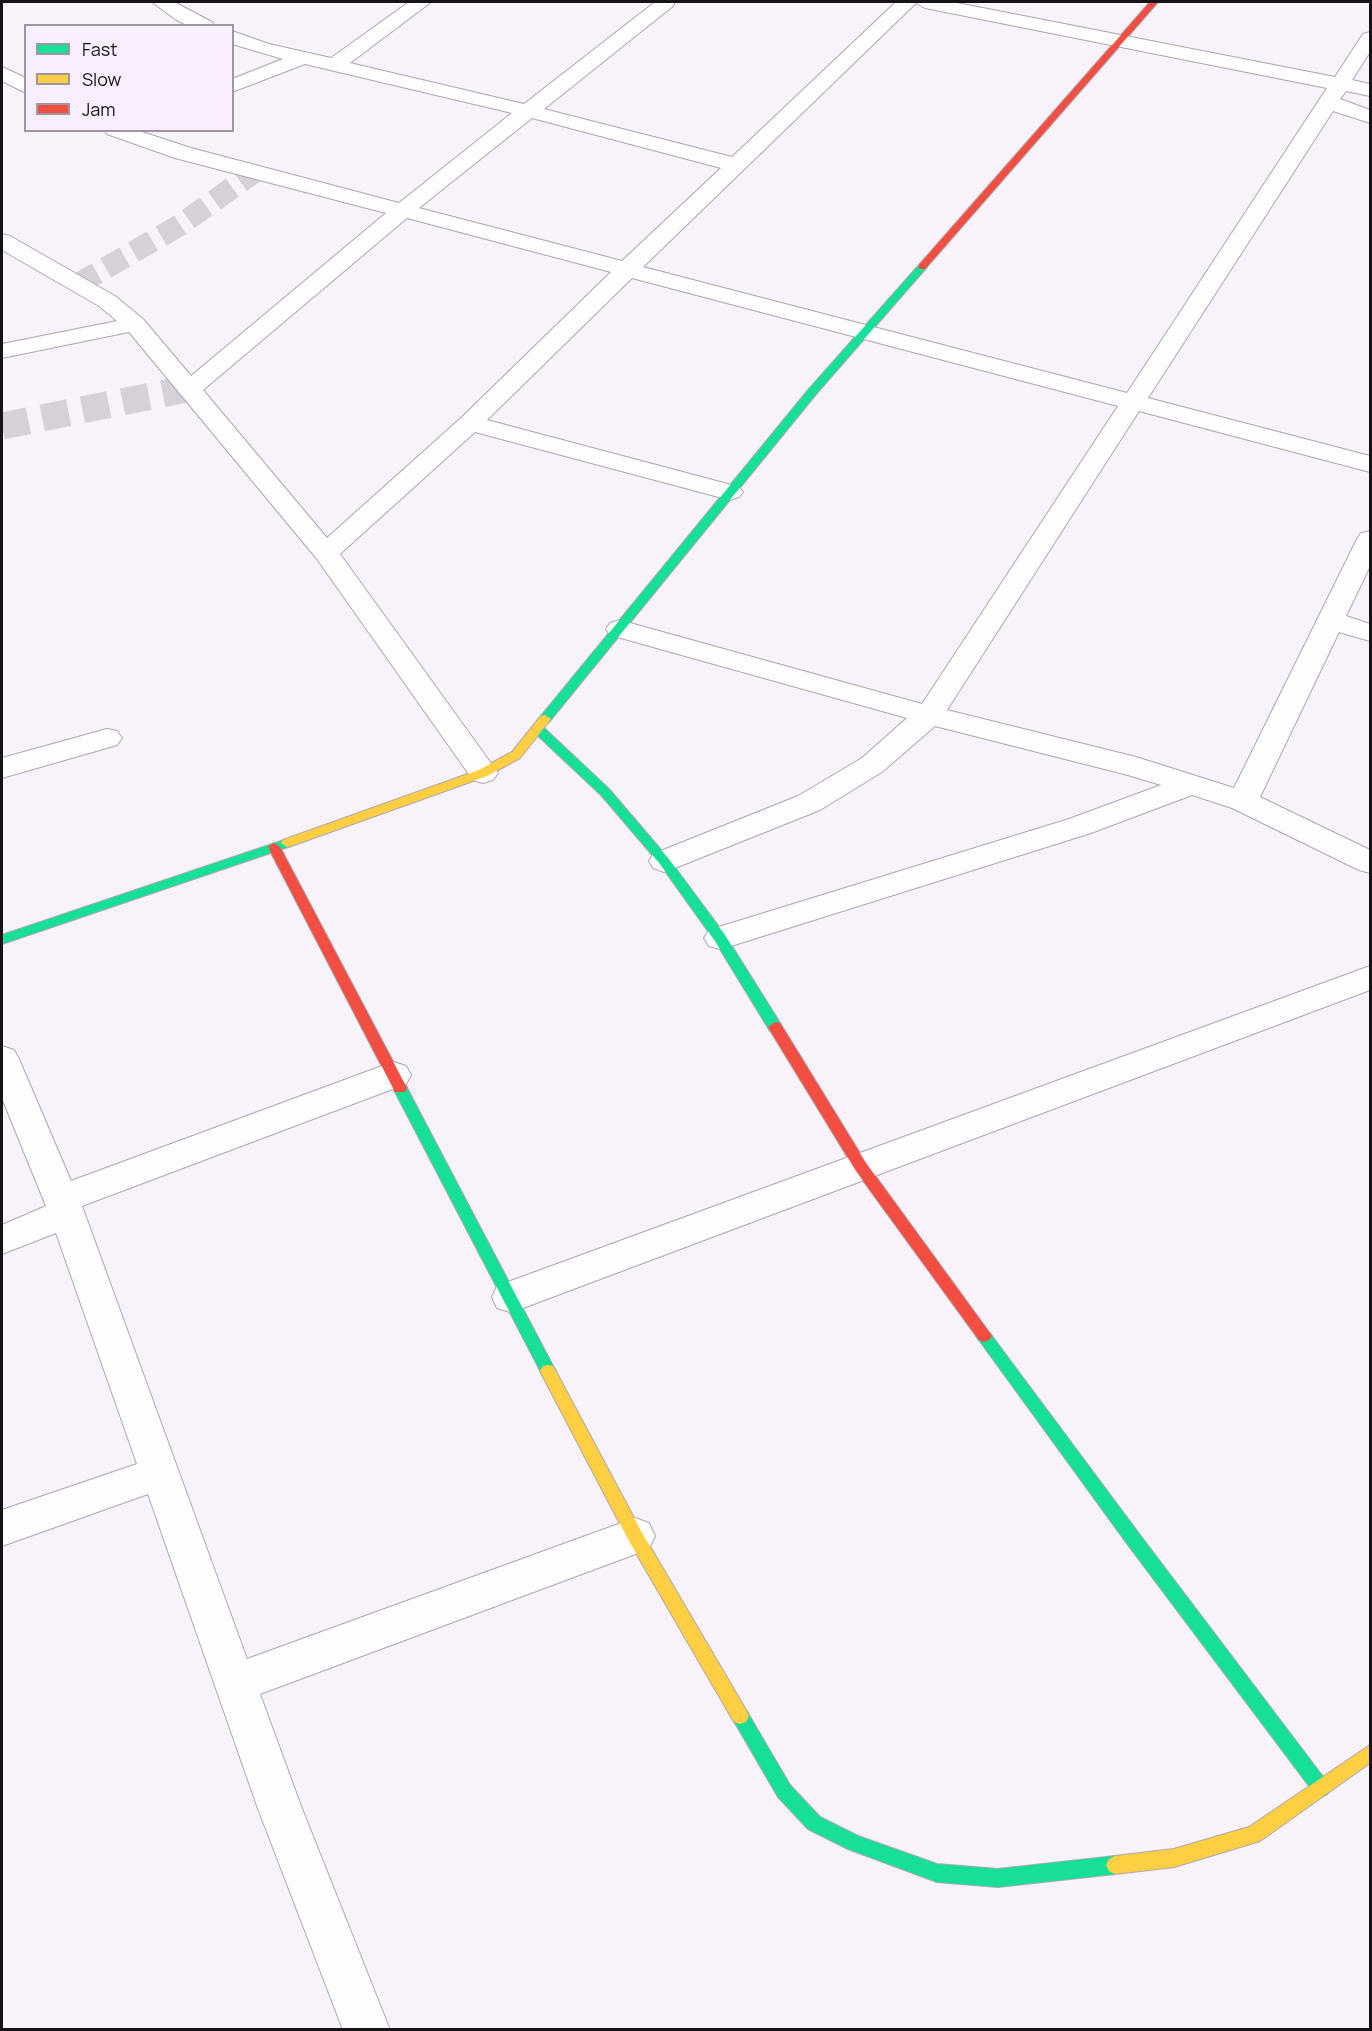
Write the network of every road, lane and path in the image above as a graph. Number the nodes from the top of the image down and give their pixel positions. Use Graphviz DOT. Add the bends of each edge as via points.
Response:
graph roads {
  1 [pos="162,2"];
  2 [pos="421,2"];
  3 [pos="666,2"];
  4 [pos="907,2"];
  5 [pos="926,2"];
  6 [pos="1154,2"];
  7 [pos="196,24"];
  8 [pos="234,38"];
  9 [pos="1371,38"];
  10 [pos="1119,41"];
  11 [pos="302,58"];
  12 [pos="334,65"];
  13 [pos="234,86"];
  14 [pos="1371,90"];
  15 [pos="1334,93"];
  16 [pos="528,111"];
  17 [pos="1371,117"];
  18 [pos="123,132"];
  19 [pos="736,165"];
  20 [pos="402,211"];
  21 [pos="2,241"];
  22 [pos="627,270"];
  23 [pos="135,324"];
  24 [pos="864,333"];
  25 [pos="2,351"];
  26 [pos="190,388"];
  27 [pos="1132,402"];
  28 [pos="470,423"];
  29 [pos="1371,464"];
  30 [pos="730,492"];
  31 [pos="1371,539"];
  32 [pos="326,554"];
  33 [pos="1329,620"];
  34 [pos="620,629"];
  35 [pos="1371,633"];
  36 [pos="929,715"];
  37 [pos="539,730"];
  38 [pos="106,738"];
  39 [pos="4,759"];
  40 [pos="483,773"];
  41 [pos="1190,784"];
  42 [pos="1243,801"];
  43 [pos="274,847"];
  44 [pos="664,861"];
  45 [pos="1371,863"];
  46 [pos="720,938"];
  47 [pos="2,940"];
  48 [pos="1371,978"];
  49 [pos="2,1059"];
  50 [pos="394,1075"];
  51 [pos="861,1167"];
  52 [pos="64,1206"];
  53 [pos="2,1240"];
  54 [pos="510,1297"];
  55 [pos="160,1473"];
  56 [pos="2,1528"];
  57 [pos="635,1536"];
  58 [pos="236,1683"];
  59 [pos="1371,1753"];
  60 [pos="1321,1788"];
  61 [pos="367,2030"];
  1 -- 7 [label="street" via="172,19"];
  2 -- 12 [label="street"];
  3 -- 16 [label="street"];
  4 -- 19 [label="street"];
  5 -- 10 [label="street"];
  6 -- 10 [label="street"];
  8 -- 11 [label="street"];
  9 -- 15 [label="street"];
  10 -- 15 [label="street"];
  10 -- 24 [label="street"];
  11 -- 12 [label="street"];
  11 -- 13 [label="street"];
  12 -- 16 [label="street"];
  14 -- 15 [label="street"];
  15 -- 17 [label="street"];
  15 -- 27 [label="street"];
  16 -- 19 [label="street"];
  16 -- 20 [label="street"];
  18 -- 20 [label="street" via="183,153"];
  19 -- 22 [label="street"];
  20 -- 22 [label="street"];
  20 -- 26 [label="street"];
  21 -- 23 [label="street" via="106,301"];
  22 -- 24 [label="street"];
  22 -- 28 [label="street"];
  23 -- 25 [label="street"];
  23 -- 26 [label="street"];
  24 -- 27 [label="street"];
  24 -- 30 [label="street"];
  26 -- 32 [label="street"];
  27 -- 29 [label="street"];
  27 -- 36 [label="street"];
  28 -- 30 [label="street"];
  28 -- 32 [label="street"];
  30 -- 34 [label="street"];
  31 -- 33 [label="street"];
  32 -- 40 [label="street"];
  33 -- 35 [label="street"];
  33 -- 42 [label="street"];
  34 -- 36 [label="street"];
  34 -- 37 [label="street"];
  36 -- 41 [label="street"];
  36 -- 44 [label="street" via="872,765 809,802"];
  37 -- 40 [label="street" via="516,755"];
  37 -- 44 [label="street" via="605,792"];
  38 -- 39 [label="street"];
  40 -- 43 [label="street"];
  41 -- 42 [label="street"];
  41 -- 46 [label="street" via="1111,815"];
  42 -- 45 [label="street"];
  43 -- 47 [label="street"];
  43 -- 50 [label="street"];
  44 -- 46 [label="street"];
  46 -- 51 [label="street"];
  48 -- 51 [label="street"];
  49 -- 52 [label="street"];
  50 -- 52 [label="street"];
  50 -- 54 [label="street"];
  51 -- 54 [label="street"];
  51 -- 60 [label="street"];
  52 -- 53 [label="street"];
  52 -- 55 [label="street"];
  54 -- 57 [label="street"];
  55 -- 56 [label="street"];
  55 -- 58 [label="street"];
  57 -- 58 [label="street"];
  57 -- 60 [label="street" via="784,1791 814,1823 865,1847 937,1873 998,1878 1174,1858 1254,1834"];
  58 -- 61 [label="street" via="279,1806"];
  59 -- 60 [label="street"];
}
